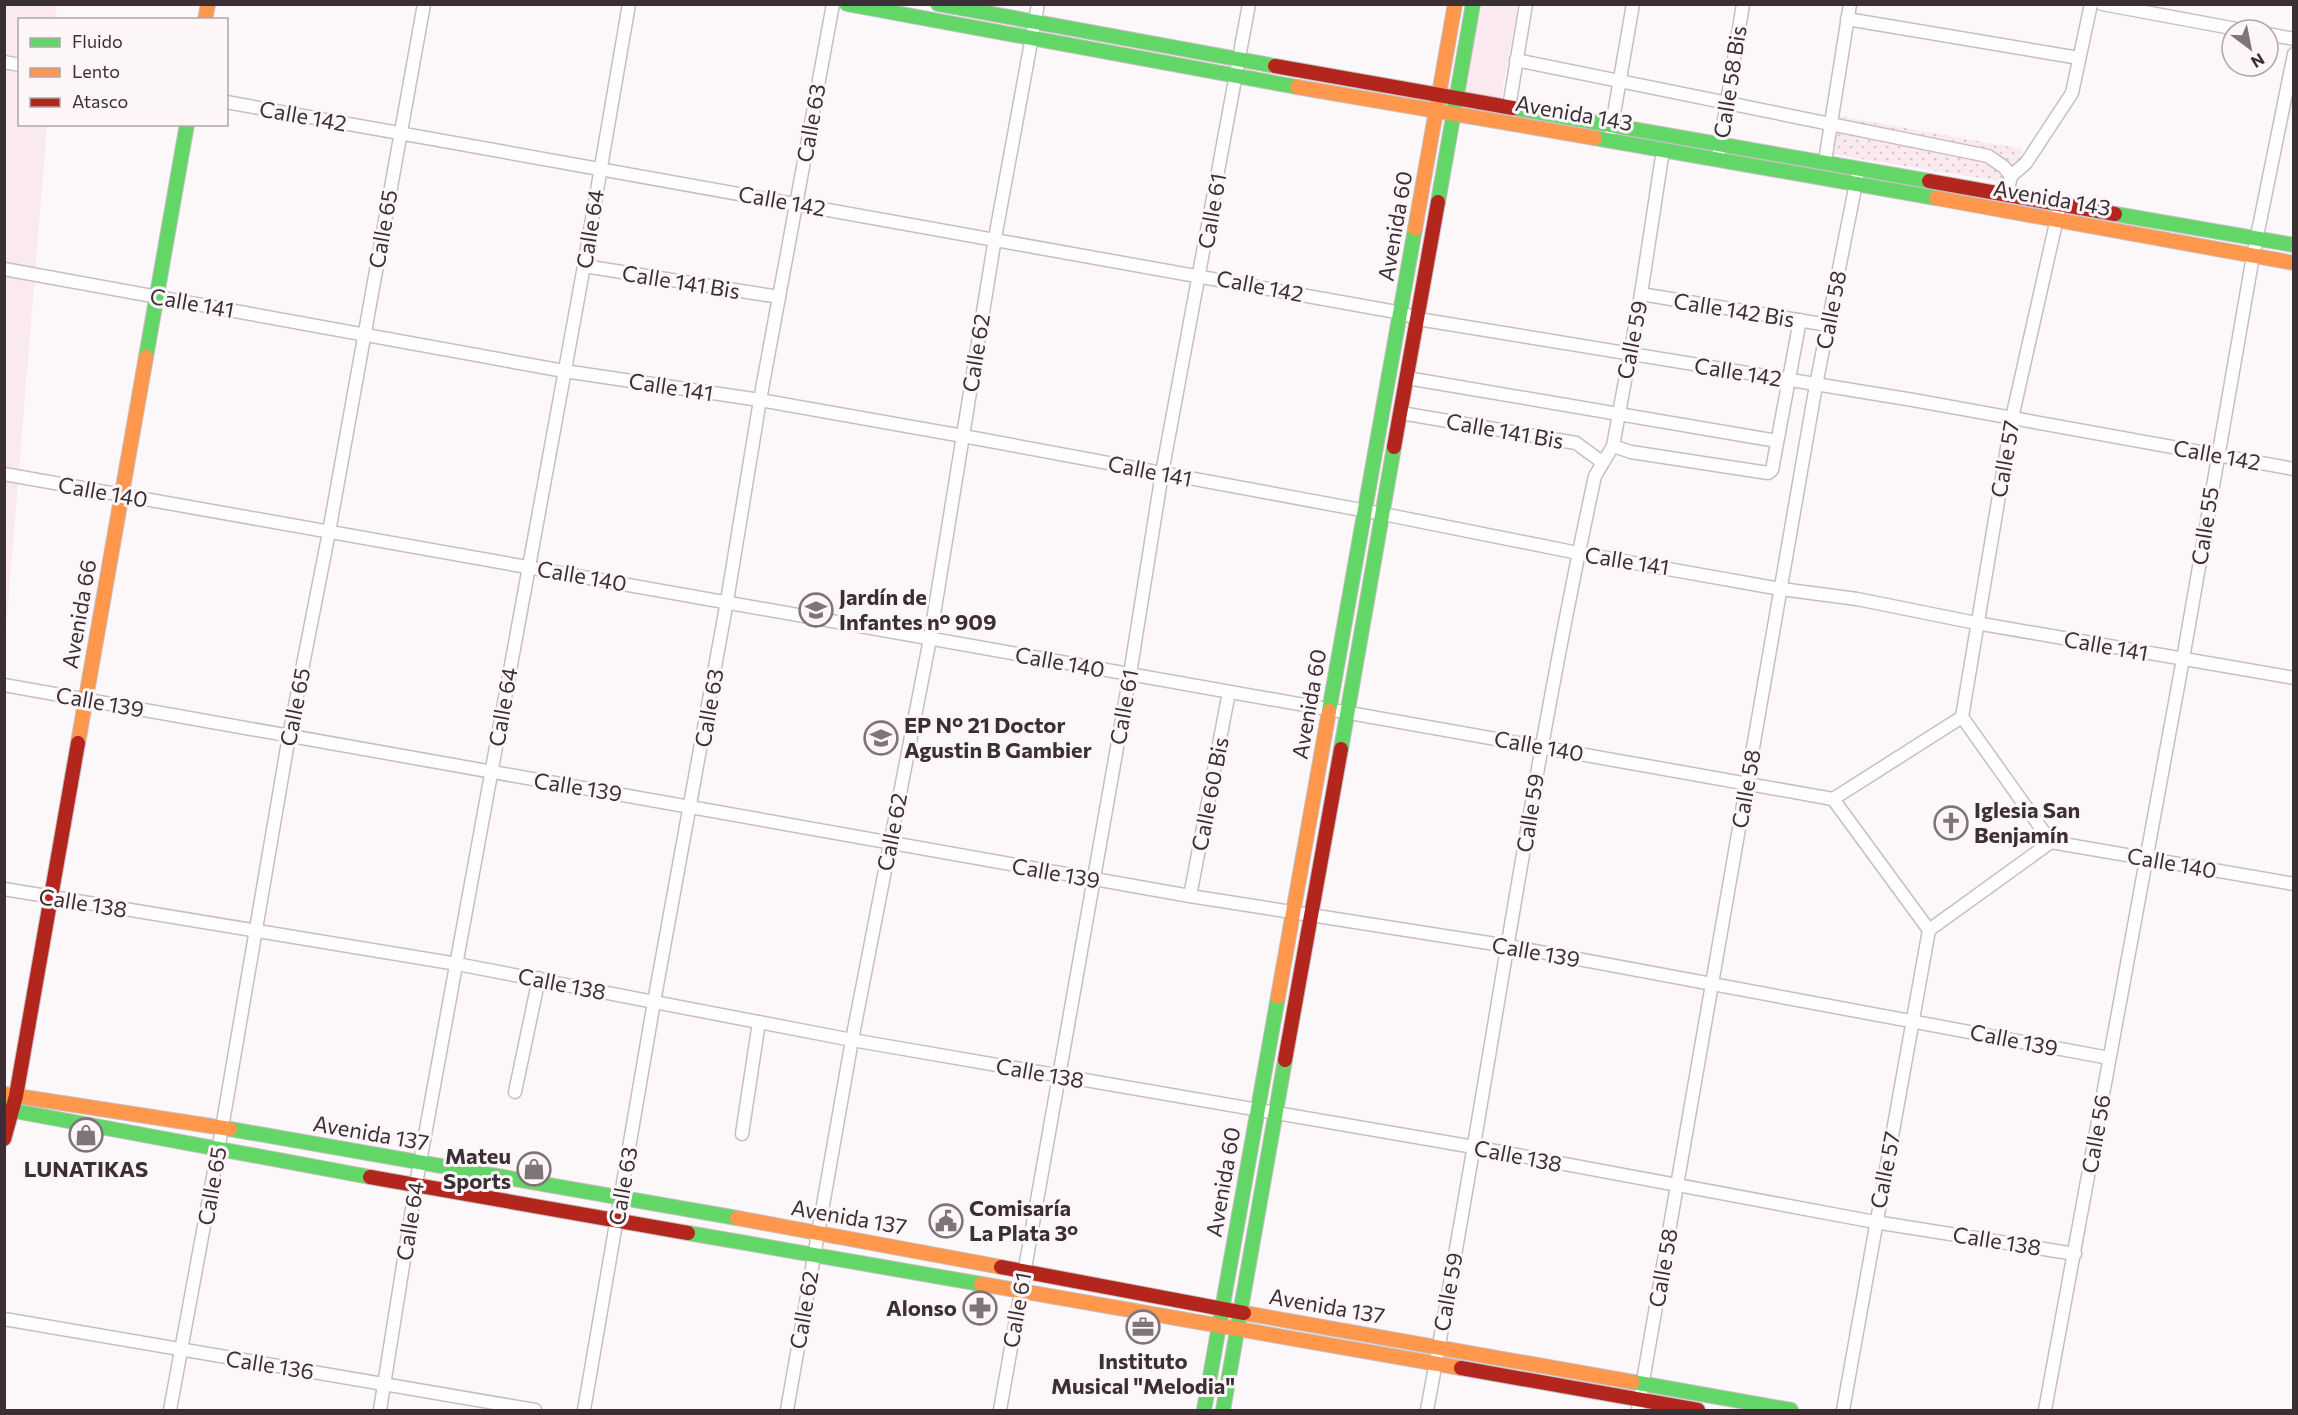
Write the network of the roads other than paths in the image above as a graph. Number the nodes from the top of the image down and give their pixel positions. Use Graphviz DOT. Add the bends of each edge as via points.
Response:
graph roads {
  1 [pos="424,4"];
  2 [pos="629,4"];
  3 [pos="833,4"];
  4 [pos="847,4"];
  5 [pos="1038,4"];
  6 [pos="1249,4"];
  7 [pos="1455,4"];
  8 [pos="1473,4"];
  9 [pos="1526,4"];
  10 [pos="1633,4"];
  11 [pos="1743,4"];
  12 [pos="1850,4"];
  13 [pos="2091,4"];
  14 [pos="2102,4"];
  15 [pos="943,5"];
  16 [pos="1847,19"];
  17 [pos="1035,23"];
  18 [pos="2220,26"];
  19 [pos="1030,39"];
  20 [pos="2294,54"];
  21 [pos="2079,58"];
  22 [pos="1239,60"];
  23 [pos="1516,60"];
  24 [pos="1236,76"];
  25 [pos="1619,81"];
  26 [pos="1439,95"];
  27 [pos="1457,98"];
  28 [pos="228,102"];
  29 [pos="1726,102"];
  30 [pos="1509,107"];
  31 [pos="1437,110"];
  32 [pos="1454,113"];
  33 [pos="1831,122"];
  34 [pos="178,126"];
  35 [pos="187,126"];
  36 [pos="1612,126"];
  37 [pos="401,133"];
  38 [pos="1610,141"];
  39 [pos="1719,143"];
  40 [pos="1663,150"];
  41 [pos="1718,160"];
  42 [pos="1825,161"];
  43 [pos="599,168"];
  44 [pos="1858,168"];
  45 [pos="2011,176"];
  46 [pos="1857,184"];
  47 [pos="2007,194"];
  48 [pos="797,203"];
  49 [pos="2060,204"];
  50 [pos="2056,220"];
  51 [pos="995,238"];
  52 [pos="2256,238"];
  53 [pos="2294,244"];
  54 [pos="2253,256"];
  55 [pos="2294,263"];
  56 [pos="584,266"];
  57 [pos="4,269"];
  58 [pos="1200,275"];
  59 [pos="1641,294"];
  60 [pos="152,295"];
  61 [pos="779,297"];
  62 [pos="1402,313"];
  63 [pos="1418,319"];
  64 [pos="1800,320"];
  65 [pos="1828,325"];
  66 [pos="365,334"];
  67 [pos="1628,354"];
  68 [pos="564,371"];
  69 [pos="1407,378"];
  70 [pos="1788,380"];
  71 [pos="1816,385"];
  72 [pos="760,400"];
  73 [pos="1401,413"];
  74 [pos="1617,416"];
  75 [pos="2012,418"];
  76 [pos="963,436"];
  77 [pos="1778,441"];
  78 [pos="1613,446"];
  79 [pos="2217,455"];
  80 [pos="1602,462"];
  81 [pos="2294,469"];
  82 [pos="1162,473"];
  83 [pos="4,474"];
  84 [pos="117,495"];
  85 [pos="1365,510"];
  86 [pos="1383,514"];
  87 [pos="329,532"];
  88 [pos="1578,553"];
  89 [pos="527,567"];
  90 [pos="1781,589"];
  91 [pos="727,601"];
  92 [pos="1976,623"];
  93 [pos="930,639"];
  94 [pos="2183,659"];
  95 [pos="1130,674"];
  96 [pos="2294,678"];
  97 [pos="4,685"];
  98 [pos="1229,692"];
  99 [pos="81,699"];
  100 [pos="1330,708"];
  101 [pos="1347,711"];
  102 [pos="1962,717"];
  103 [pos="289,736"];
  104 [pos="1541,747"];
  105 [pos="491,772"];
  106 [pos="1747,784"];
  107 [pos="1833,799"];
  108 [pos="692,805"];
  109 [pos="2051,842"];
  110 [pos="890,843"];
  111 [pos="2147,858"];
  112 [pos="1093,879"];
  113 [pos="2294,884"];
  114 [pos="4,890"];
  115 [pos="1190,896"];
  116 [pos="46,897"];
  117 [pos="1294,912"];
  118 [pos="1310,915"];
  119 [pos="256,930"];
  120 [pos="1929,930"];
  121 [pos="1508,946"];
  122 [pos="458,964"];
  123 [pos="539,978"];
  124 [pos="1713,984"];
  125 [pos="654,1002"];
  126 [pos="1914,1020"];
  127 [pos="759,1022"];
  128 [pos="852,1040"];
  129 [pos="2109,1058"];
  130 [pos="1058,1076"];
  131 [pos="515,1092"];
  132 [pos="9,1095"];
  133 [pos="7,1110"];
  134 [pos="1257,1110"];
  135 [pos="1276,1114"];
  136 [pos="222,1128"];
  137 [pos="742,1134"];
  138 [pos="4,1139"];
  139 [pos="1474,1147"];
  140 [pos="218,1149"];
  141 [pos="420,1163"];
  142 [pos="416,1184"];
  143 [pos="1677,1187"];
  144 [pos="621,1198"];
  145 [pos="617,1218"];
  146 [pos="1875,1222"];
  147 [pos="818,1232"];
  148 [pos="2075,1254"];
  149 [pos="814,1255"];
  150 [pos="1024,1270"];
  151 [pos="1020,1291"];
  152 [pos="1224,1309"];
  153 [pos="1239,1312"];
  154 [pos="4,1319"];
  155 [pos="1220,1326"];
  156 [pos="1236,1329"];
  157 [pos="1438,1347"];
  158 [pos="181,1350"];
  159 [pos="1436,1364"];
  160 [pos="385,1384"];
  161 [pos="1642,1384"];
  162 [pos="1639,1405"];
  163 [pos="170,1410"];
  164 [pos="380,1410"];
  165 [pos="535,1410"];
  166 [pos="584,1410"];
  167 [pos="787,1410"];
  168 [pos="1000,1410"];
  169 [pos="1204,1410"];
  170 [pos="1222,1410"];
  171 [pos="1427,1410"];
  172 [pos="1698,1410"];
  173 [pos="1791,1410"];
  174 [pos="1843,1410"];
  175 [pos="2045,1410"];
  1 -- 37 [label="street, Calle 65"];
  2 -- 43 [label="street, Calle 64"];
  3 -- 48 [label="street, Calle 63"];
  4 -- 19 [label="main road, Avenida 143"];
  5 -- 17 [label="street, Calle 62"];
  6 -- 22 [label="street, Calle 61"];
  7 -- 26 [label="main road, Avenida 60"];
  8 -- 27 [label="main road, Avenida 60"];
  9 -- 23 [label="street"];
  10 -- 25 [label="street"];
  11 -- 29 [label="street, Calle 58 Bis"];
  12 -- 16 [label="street"];
  13 -- 21 [label="street"];
  14 -- 18 [label="street"];
  15 -- 17 [label="main road, Avenida 143"];
  16 -- 21 [label="street"];
  16 -- 33 [label="street"];
  17 -- 19 [label="street, Calle 62"];
  17 -- 22 [label="main road, Avenida 143"];
  19 -- 24 [label="main road, Avenida 143"];
  19 -- 51 [label="street, Calle 62"];
  20 -- 52 [label="street, Calle 55"];
  21 -- 45 [label="street" via="2066,106 2026,163"];
  22 -- 24 [label="street, Calle 61"];
  22 -- 26 [label="main road, Avenida 143"];
  23 -- 25 [label="street"];
  23 -- 30 [label="street"];
  24 -- 31 [label="main road, Avenida 143"];
  24 -- 58 [label="street, Calle 61"];
  25 -- 29 [label="street"];
  25 -- 36 [label="street"];
  26 -- 27 [label="main road, Avenida 143"];
  26 -- 31 [label="main road, Avenida 60"];
  27 -- 30 [label="main road, Avenida 143"];
  27 -- 32 [label="main road, Avenida 60"];
  28 -- 37 [label="street, Calle 142"];
  29 -- 33 [label="street"];
  29 -- 39 [label="street, Calle 58 Bis"];
  30 -- 36 [label="main road, Avenida 143"];
  31 -- 32 [label="main road, Avenida 143"];
  31 -- 62 [label="main road, Avenida 60"];
  32 -- 38 [label="main road, Avenida 143"];
  32 -- 63 [label="main road, Avenida 60"];
  33 -- 42 [label="street"];
  33 -- 45 [label="street" via="1988,156"];
  34 -- 60 [label="main road, Avenida 66"];
  35 -- 60 [label="main road, Avenida 66"];
  36 -- 38 [label="street"];
  36 -- 39 [label="main road, Avenida 143"];
  37 -- 43 [label="street, Calle 142"];
  37 -- 66 [label="street, Calle 65"];
  38 -- 40 [label="main road, Avenida 143"];
  39 -- 41 [label="street, Calle 58 Bis"];
  39 -- 42 [label="main road, Avenida 143"];
  40 -- 41 [label="main road, Avenida 143"];
  40 -- 59 [label="street, Calle 59"];
  41 -- 46 [label="main road, Avenida 143"];
  42 -- 44 [label="main road, Avenida 143"];
  43 -- 48 [label="street, Calle 142"];
  43 -- 56 [label="street, Calle 64"];
  44 -- 46 [label="street, Calle 58"];
  44 -- 47 [label="main road, Avenida 143"];
  45 -- 47 [label="street"];
  46 -- 50 [label="main road, Avenida 143"];
  46 -- 65 [label="street, Calle 58"];
  47 -- 49 [label="main road, Avenida 143"];
  48 -- 51 [label="street, Calle 142"];
  48 -- 61 [label="street, Calle 63"];
  49 -- 50 [label="street, Calle 57"];
  49 -- 52 [label="main road, Avenida 143"];
  50 -- 54 [label="main road, Avenida 143"];
  50 -- 75 [label="street, Calle 57"];
  51 -- 58 [label="street, Calle 142"];
  51 -- 76 [label="street, Calle 62"];
  52 -- 53 [label="main road, Avenida 143"];
  52 -- 54 [label="street, Calle 55"];
  54 -- 55 [label="main road, Avenida 143"];
  54 -- 79 [label="street, Calle 55"];
  56 -- 61 [label="street, Calle 141 Bis"];
  56 -- 68 [label="street, Calle 64"];
  57 -- 60 [label="street, Calle 141"];
  58 -- 62 [label="street, Calle 142"];
  58 -- 82 [label="street, Calle 61"];
  59 -- 64 [label="street, Calle 142 Bis"];
  59 -- 67 [label="street, Calle 59"];
  60 -- 66 [label="street, Calle 141"];
  60 -- 84 [label="main road, Avenida 66"];
  61 -- 72 [label="street, Calle 63"];
  62 -- 63 [label="street, Calle 142"];
  62 -- 85 [label="main road, Avenida 60"];
  63 -- 67 [label="street, Calle 142"];
  63 -- 69 [label="main road, Avenida 60"];
  64 -- 65 [label="street, Calle 142 Bis"];
  64 -- 70 [label="street"];
  65 -- 71 [label="street, Calle 58"];
  66 -- 68 [label="street, Calle 141"];
  66 -- 87 [label="street, Calle 65"];
  67 -- 70 [label="street, Calle 142"];
  67 -- 74 [label="street, Calle 59"];
  68 -- 72 [label="street, Calle 141"];
  68 -- 89 [label="street, Calle 64"];
  69 -- 73 [label="main road, Avenida 60"];
  69 -- 74 [label="street"];
  70 -- 71 [label="street, Calle 142"];
  70 -- 77 [label="street"];
  71 -- 75 [label="street, Calle 142"];
  71 -- 90 [label="street, Calle 58"];
  72 -- 76 [label="street, Calle 141"];
  72 -- 91 [label="street, Calle 63"];
  73 -- 80 [label="street, Calle 141 Bis" via="1576,443"];
  73 -- 86 [label="main road, Avenida 60"];
  74 -- 77 [label="street"];
  74 -- 78 [label="street, Calle 59"];
  75 -- 79 [label="street, Calle 142"];
  75 -- 92 [label="street, Calle 57"];
  76 -- 82 [label="street, Calle 141"];
  76 -- 93 [label="street, Calle 62"];
  77 -- 78 [label="street" via="1768,473"];
  78 -- 80 [label="street, Calle 59"];
  79 -- 81 [label="street, Calle 142"];
  79 -- 94 [label="street, Calle 55"];
  80 -- 88 [label="street, Calle 59" via="1595,476"];
  82 -- 85 [label="street, Calle 141"];
  82 -- 95 [label="street, Calle 61"];
  83 -- 84 [label="street, Calle 140"];
  84 -- 87 [label="street, Calle 140"];
  84 -- 99 [label="main road, Avenida 66"];
  85 -- 86 [label="street, Calle 141"];
  85 -- 100 [label="main road, Avenida 60"];
  86 -- 88 [label="street, Calle 141"];
  86 -- 101 [label="main road, Avenida 60"];
  87 -- 89 [label="street, Calle 140"];
  87 -- 103 [label="street, Calle 65"];
  88 -- 90 [label="street, Calle 141"];
  88 -- 104 [label="street, Calle 59"];
  89 -- 91 [label="street, Calle 140"];
  89 -- 105 [label="street, Calle 64"];
  90 -- 92 [label="street, Calle 141" via="1857,599"];
  90 -- 106 [label="street, Calle 58"];
  91 -- 93 [label="street, Calle 140"];
  91 -- 108 [label="street, Calle 63"];
  92 -- 94 [label="street, Calle 141"];
  92 -- 102 [label="street, Calle 57"];
  93 -- 95 [label="street, Calle 140"];
  93 -- 110 [label="street, Calle 62"];
  94 -- 96 [label="street, Calle 141"];
  94 -- 111 [label="street, Calle 55"];
  95 -- 98 [label="street, Calle 140"];
  95 -- 112 [label="street, Calle 61"];
  97 -- 99 [label="street, Calle 139"];
  98 -- 100 [label="street, Calle 140"];
  98 -- 115 [label="street, Calle 60 Bis"];
  99 -- 103 [label="street, Calle 139"];
  99 -- 116 [label="main road, Avenida 66"];
  100 -- 101 [label="street, Calle 140"];
  100 -- 117 [label="main road, Avenida 60"];
  101 -- 104 [label="street, Calle 140"];
  101 -- 118 [label="main road, Avenida 60"];
  102 -- 107 [label="street"];
  102 -- 109 [label="street"];
  103 -- 105 [label="street, Calle 139"];
  103 -- 119 [label="street, Calle 65"];
  104 -- 106 [label="street, Calle 140"];
  104 -- 121 [label="street, Calle 59"];
  105 -- 108 [label="street, Calle 139"];
  105 -- 122 [label="street, Calle 64"];
  106 -- 107 [label="street, Calle 140"];
  106 -- 124 [label="street, Calle 58"];
  107 -- 120 [label="street"];
  108 -- 110 [label="street, Calle 139"];
  108 -- 125 [label="street, Calle 63"];
  109 -- 111 [label="street, Calle 140"];
  109 -- 120 [label="street"];
  110 -- 112 [label="street, Calle 139"];
  110 -- 128 [label="street, Calle 62"];
  111 -- 113 [label="street, Calle 140"];
  111 -- 129 [label="street, Calle 56"];
  112 -- 115 [label="street, Calle 139"];
  112 -- 130 [label="street, Calle 61"];
  114 -- 116 [label="street, Calle 138"];
  115 -- 117 [label="street, Calle 139"];
  116 -- 119 [label="street, Calle 138"];
  116 -- 132 [label="main road, Avenida 66"];
  117 -- 118 [label="street, Calle 139"];
  117 -- 134 [label="main road, Avenida 60"];
  118 -- 121 [label="street, Calle 139"];
  118 -- 135 [label="main road, Avenida 60"];
  119 -- 122 [label="street, Calle 138"];
  119 -- 136 [label="street, Calle 65"];
  120 -- 126 [label="street, Calle 57"];
  121 -- 124 [label="street, Calle 139"];
  121 -- 139 [label="street, Calle 59"];
  122 -- 123 [label="street, Calle 138"];
  122 -- 141 [label="street, Calle 64"];
  123 -- 125 [label="street, Calle 138"];
  123 -- 131 [label="street"];
  124 -- 126 [label="street, Calle 139"];
  124 -- 143 [label="street, Calle 58"];
  125 -- 127 [label="street, Calle 138"];
  125 -- 144 [label="street, Calle 63"];
  126 -- 129 [label="street, Calle 139"];
  126 -- 146 [label="street, Calle 57"];
  127 -- 128 [label="street, Calle 138"];
  127 -- 137 [label="street"];
  128 -- 130 [label="street, Calle 138"];
  128 -- 147 [label="street, Calle 62"];
  129 -- 148 [label="street, Calle 56"];
  130 -- 134 [label="street, Calle 138"];
  130 -- 150 [label="street, Calle 61"];
  132 -- 133 [label="main road, Avenida 66"];
  132 -- 136 [label="main road, Avenida 137"];
  133 -- 138 [label="main road, Avenida 66"];
  133 -- 140 [label="main road, Avenida 137"];
  134 -- 135 [label="street, Calle 138"];
  134 -- 152 [label="main road, Avenida 60"];
  135 -- 139 [label="street, Calle 138"];
  135 -- 153 [label="main road, Avenida 60"];
  136 -- 140 [label="street, Calle 65"];
  136 -- 141 [label="main road, Avenida 137"];
  139 -- 143 [label="street, Calle 138"];
  139 -- 157 [label="street, Calle 59"];
  140 -- 142 [label="main road, Avenida 137"];
  140 -- 158 [label="street, Calle 65"];
  141 -- 142 [label="street, Calle 64"];
  141 -- 144 [label="main road, Avenida 137"];
  142 -- 145 [label="main road, Avenida 137"];
  142 -- 160 [label="street, Calle 64"];
  143 -- 146 [label="street, Calle 138"];
  143 -- 161 [label="street, Calle 58"];
  144 -- 145 [label="street, Calle 63"];
  144 -- 147 [label="main road, Avenida 137"];
  145 -- 149 [label="main road, Avenida 137"];
  145 -- 166 [label="street, Calle 63"];
  146 -- 148 [label="street, Calle 138"];
  146 -- 174 [label="street, Calle 57"];
  147 -- 149 [label="street, Calle 62"];
  147 -- 150 [label="main road, Avenida 137"];
  148 -- 175 [label="street, Calle 56"];
  149 -- 151 [label="main road, Avenida 137"];
  149 -- 167 [label="street, Calle 62"];
  150 -- 151 [label="street, Calle 61"];
  150 -- 152 [label="main road, Avenida 137"];
  151 -- 155 [label="main road, Avenida 137"];
  151 -- 168 [label="street, Calle 61"];
  152 -- 153 [label="main road, Avenida 137"];
  152 -- 155 [label="main road, Avenida 60"];
  153 -- 156 [label="main road, Avenida 60"];
  153 -- 157 [label="main road, Avenida 137"];
  154 -- 158 [label="street, Calle 136"];
  155 -- 156 [label="main road, Avenida 137"];
  155 -- 169 [label="main road, Avenida 60"];
  156 -- 159 [label="main road, Avenida 137"];
  156 -- 170 [label="main road, Avenida 60"];
  157 -- 159 [label="street, Calle 59"];
  157 -- 161 [label="main road, Avenida 137"];
  158 -- 160 [label="street, Calle 136"];
  158 -- 163 [label="street, Calle 65"];
  159 -- 162 [label="main road, Avenida 137"];
  159 -- 171 [label="street, Calle 59"];
  160 -- 164 [label="street, Calle 64"];
  160 -- 165 [label="street, Calle 136"];
  161 -- 162 [label="street, Calle 58"];
  161 -- 173 [label="main road, Avenida 137"];
  162 -- 172 [label="main road, Avenida 137"];
}
